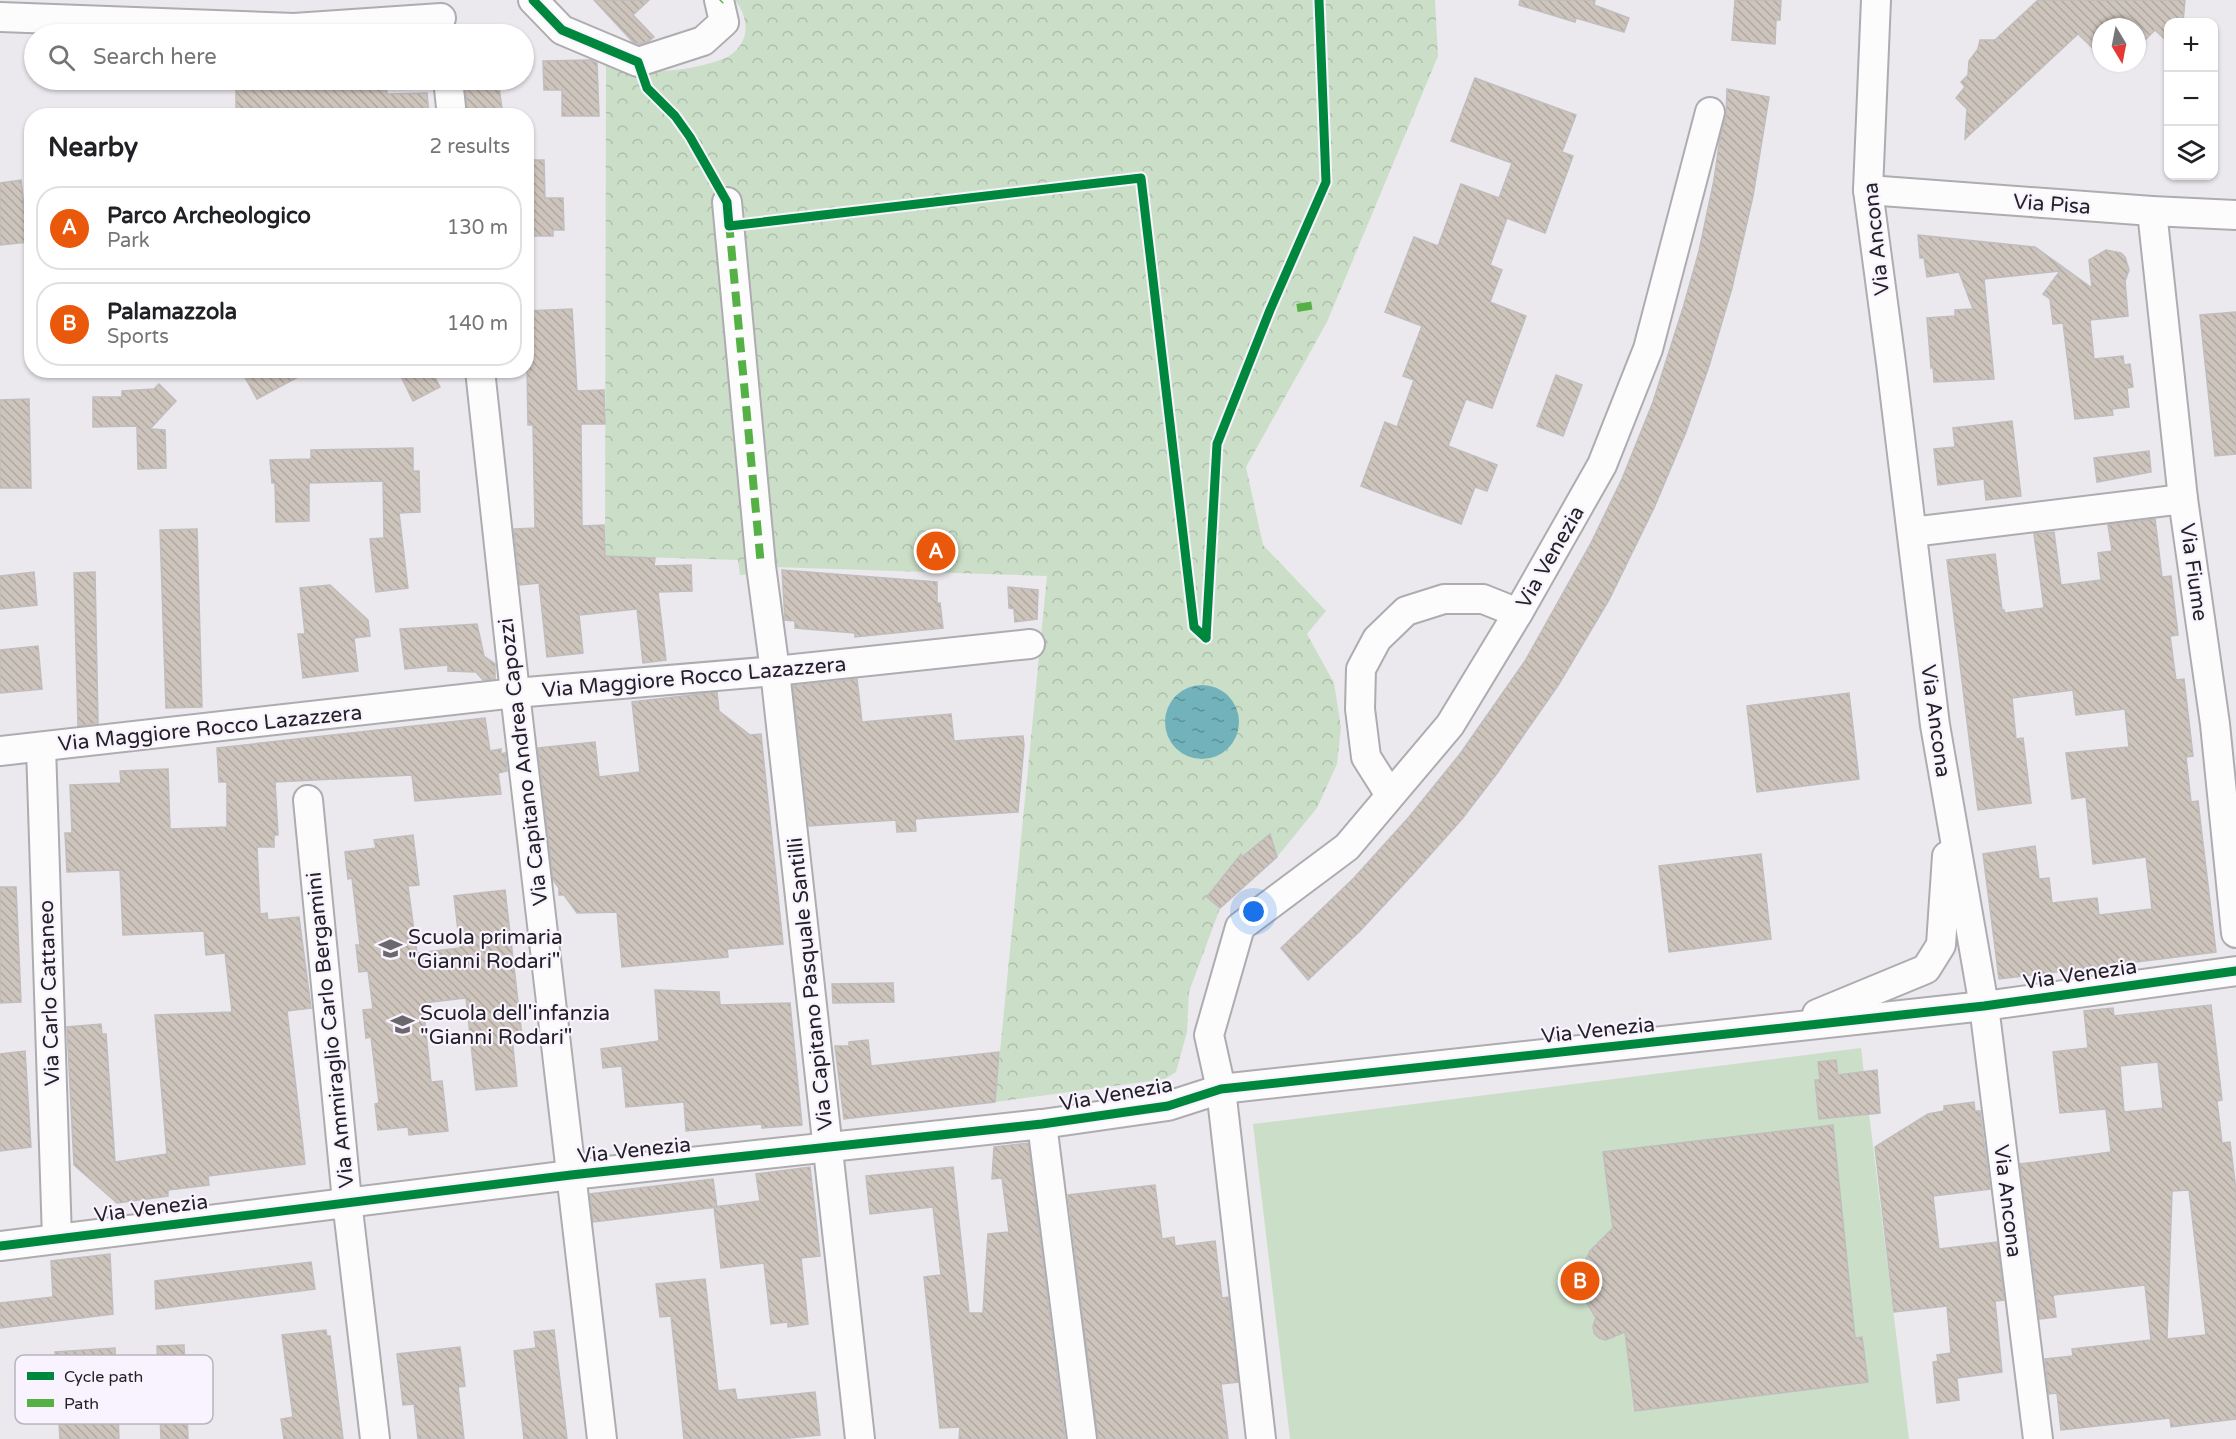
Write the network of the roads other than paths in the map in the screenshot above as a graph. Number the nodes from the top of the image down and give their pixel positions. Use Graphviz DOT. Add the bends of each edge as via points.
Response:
graph roads {
  1 [pos="370,0"];
  2 [pos="533,0"];
  3 [pos="719,0"];
  4 [pos="1876,0"];
  5 [pos="0,17"];
  6 [pos="440,18"];
  7 [pos="187,24"];
  8 [pos="309,24"];
  9 [pos="352,24"];
  10 [pos="449,90"];
  11 [pos="451,108"];
  12 [pos="1710,112"];
  13 [pos="1868,190"];
  14 [pos="727,202"];
  15 [pos="2152,211"];
  16 [pos="2236,215"];
  17 [pos="481,378"];
  18 [pos="2183,499"];
  19 [pos="1912,532"];
  20 [pos="1518,613"];
  21 [pos="1030,644"];
  22 [pos="775,671"];
  23 [pos="515,693"];
  24 [pos="2225,723"];
  25 [pos="41,747"];
  26 [pos="0,752"];
  27 [pos="1390,795"];
  28 [pos="308,800"];
  29 [pos="1950,812"];
  30 [pos="2236,933"];
  31 [pos="2236,971"];
  32 [pos="1984,1006"];
  33 [pos="1780,1028"];
  34 [pos="1221,1089"];
  35 [pos="1042,1124"];
  36 [pos="828,1147"];
  37 [pos="571,1175"];
  38 [pos="346,1201"];
  39 [pos="57,1239"];
  40 [pos="0,1246"];
  41 [pos="375,1439"];
  42 [pos="602,1439"];
  43 [pos="860,1439"];
  44 [pos="1082,1439"];
  45 [pos="1261,1439"];
  46 [pos="2038,1439"];
  1 -- 8 [label="street" via="359,11"];
  2 -- 3 [label="street" via="562,30 638,62 703,42 724,22"];
  4 -- 13 [label="street, Via Ancona"];
  5 -- 7 [label="street"];
  6 -- 9 [label="street"];
  10 -- 11 [label="street"];
  12 -- 20 [label="street, Via Venezia" via="1648,349 1602,465"];
  13 -- 15 [label="street, Via Pisa"];
  13 -- 19 [label="street, Via Ancona"];
  14 -- 22 [label="street, Via Capitano Pasquale Santilli" via="761,566"];
  15 -- 16 [label="street, Via Pisa"];
  15 -- 18 [label="street, Via Fiume"];
  17 -- 23 [label="street, Via Capitano Andrea Capozzi"];
  18 -- 19 [label="street"];
  18 -- 24 [label="street, Via Fiume"];
  19 -- 29 [label="street, Via Ancona" via="1935,725"];
  20 -- 27 [label="street, Via Venezia" via="1450,725"];
  20 -- 27 [label="street" via="1484,599 1444,599 1406,611 1377,639 1361,669 1360,709 1366,757"];
  21 -- 22 [label="street, Via Maggiore Rocco Lazazzera"];
  22 -- 23 [label="street, Via Maggiore Rocco Lazazzera"];
  22 -- 36 [label="street, Via Capitano Pasquale Santilli"];
  23 -- 25 [label="street, Via Maggiore Rocco Lazazzera"];
  23 -- 37 [label="street, Via Capitano Andrea Capozzi"];
  24 -- 30 [label="street, Via Fiume"];
  25 -- 26 [label="street, Via Maggiore Rocco Lazazzera"];
  25 -- 39 [label="street, Via Carlo Cattaneo"];
  27 -- 34 [label="street, Via Venezia" via="1347,847 1240,927 1209,1035"];
  28 -- 38 [label="street, Via Ammiraglio Carlo Bergamini"];
  29 -- 32 [label="street, Via Ancona"];
  29 -- 33 [label="street" via="1941,945 1926,969"];
  31 -- 32 [label="street, Via Venezia"];
  32 -- 33 [label="street, Via Venezia"];
  32 -- 46 [label="street, Via Ancona"];
  33 -- 34 [label="street, Via Venezia"];
  34 -- 35 [label="street, Via Venezia" via="1168,1106"];
  34 -- 45 [label="street"];
  35 -- 36 [label="street, Via Venezia"];
  35 -- 44 [label="street"];
  36 -- 37 [label="street, Via Venezia"];
  36 -- 43 [label="street, Via Capitano Pasquale Santilli"];
  37 -- 38 [label="street, Via Venezia"];
  37 -- 42 [label="street, Via Capitano Andrea Capozzi"];
  38 -- 39 [label="street, Via Venezia"];
  38 -- 41 [label="street, Via Ammiraglio Carlo Bergamini"];
  39 -- 40 [label="street, Via Venezia"];
}
